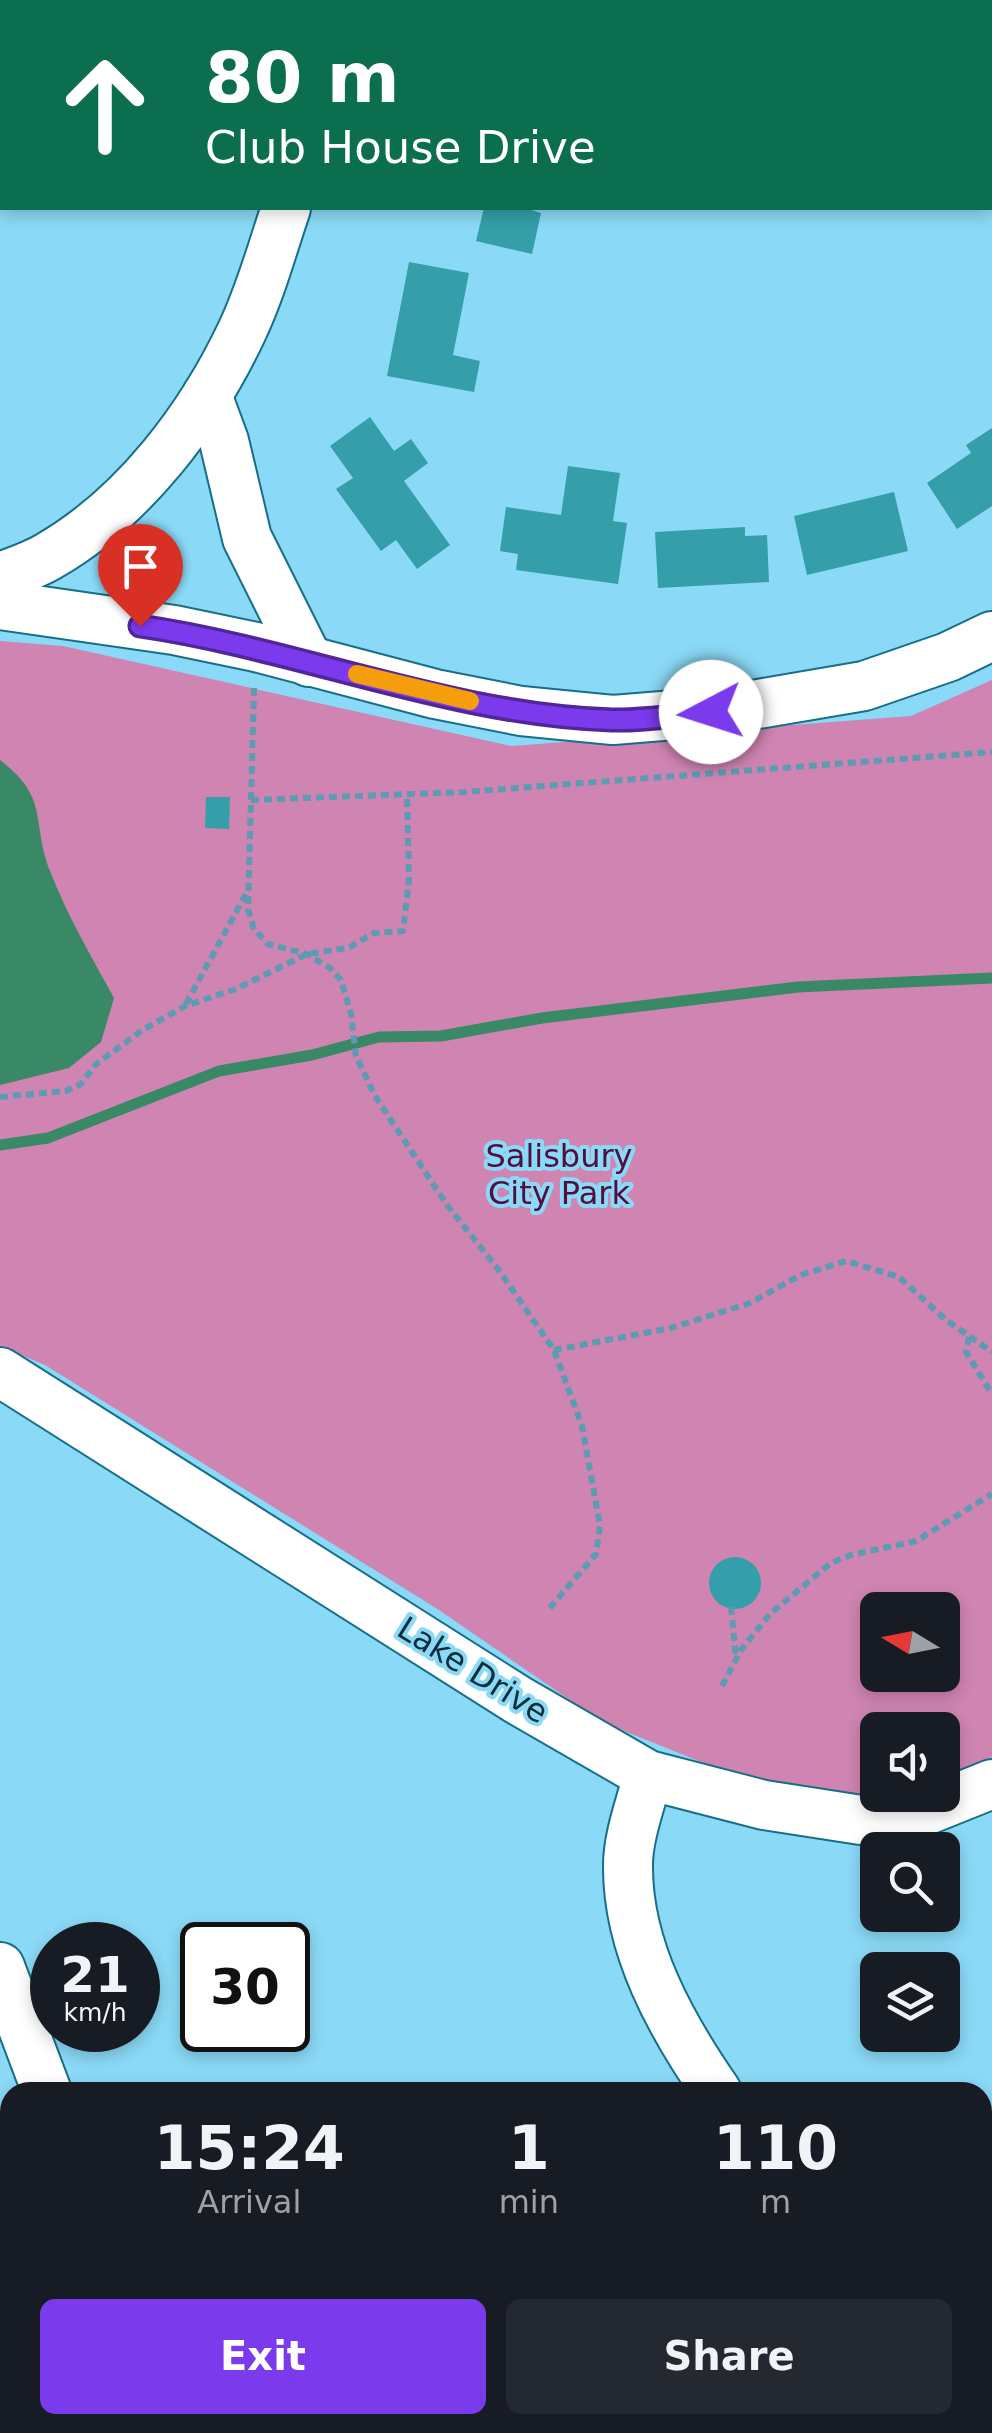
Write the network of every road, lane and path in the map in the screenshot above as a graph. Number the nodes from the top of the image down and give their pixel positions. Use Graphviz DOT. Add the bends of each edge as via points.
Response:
graph roads {
  1 [pos="285,210"];
  2 [pos="207,395"];
  3 [pos="0,577"];
  4 [pos="0,605"];
  5 [pos="992,636"];
  6 [pos="256,647"];
  7 [pos="309,662"];
  8 [pos="992,752"];
  9 [pos="407,794"];
  10 [pos="251,800"];
  11 [pos="249,888"];
  12 [pos="307,954"];
  13 [pos="185,1006"];
  14 [pos="0,1097"];
  15 [pos="969,1338"];
  16 [pos="554,1350"];
  17 [pos="992,1352"];
  18 [pos="0,1372"];
  19 [pos="992,1394"];
  20 [pos="992,1494"];
  21 [pos="731,1606"];
  22 [pos="549,1609"];
  23 [pos="736,1659"];
  24 [pos="722,1686"];
  25 [pos="648,1775"];
  26 [pos="992,1784"];
  27 [pos="0,1968"];
  28 [pos="0,2062"];
  29 [pos="25,2082"];
  30 [pos="43,2082"];
  31 [pos="712,2082"];
  1 -- 2 [label="street" via="254,302"];
  2 -- 3 [label="street" via="119,502 48,557"];
  2 -- 7 [label="street" via="247,538"];
  4 -- 6 [label="street"];
  5 -- 7 [label="street" via="864,686 711,712 613,720 520,711"];
  6 -- 7 [label="street"];
  6 -- 10 [label="path"];
  8 -- 9 [label="path"];
  9 -- 10 [label="path"];
  9 -- 12 [label="path" via="403,931"];
  10 -- 11 [label="path"];
  11 -- 12 [label="path" via="254,929 268,944"];
  11 -- 13 [label="path"];
  12 -- 13 [label="path"];
  12 -- 16 [label="path" via="341,980 356,1056 375,1096"];
  13 -- 14 [label="path" via="95,1065 82,1084"];
  15 -- 16 [label="path" via="899,1277 846,1261 671,1328"];
  15 -- 17 [label="path"];
  15 -- 19 [label="path" via="966,1352"];
  16 -- 22 [label="path" via="582,1426 600,1526 596,1554"];
  18 -- 25 [label="street, Lake Drive"];
  20 -- 23 [label="path" via="916,1542 831,1562 770,1614"];
  21 -- 23 [label="path"];
  23 -- 24 [label="path"];
  25 -- 26 [label="street, Lake Drive" via="764,1805 862,1820 925,1811"];
  25 -- 31 [label="street" via="627,1863 633,1908 646,1970"];
  27 -- 30 [label="street"];
  28 -- 29 [label="street"];
}
